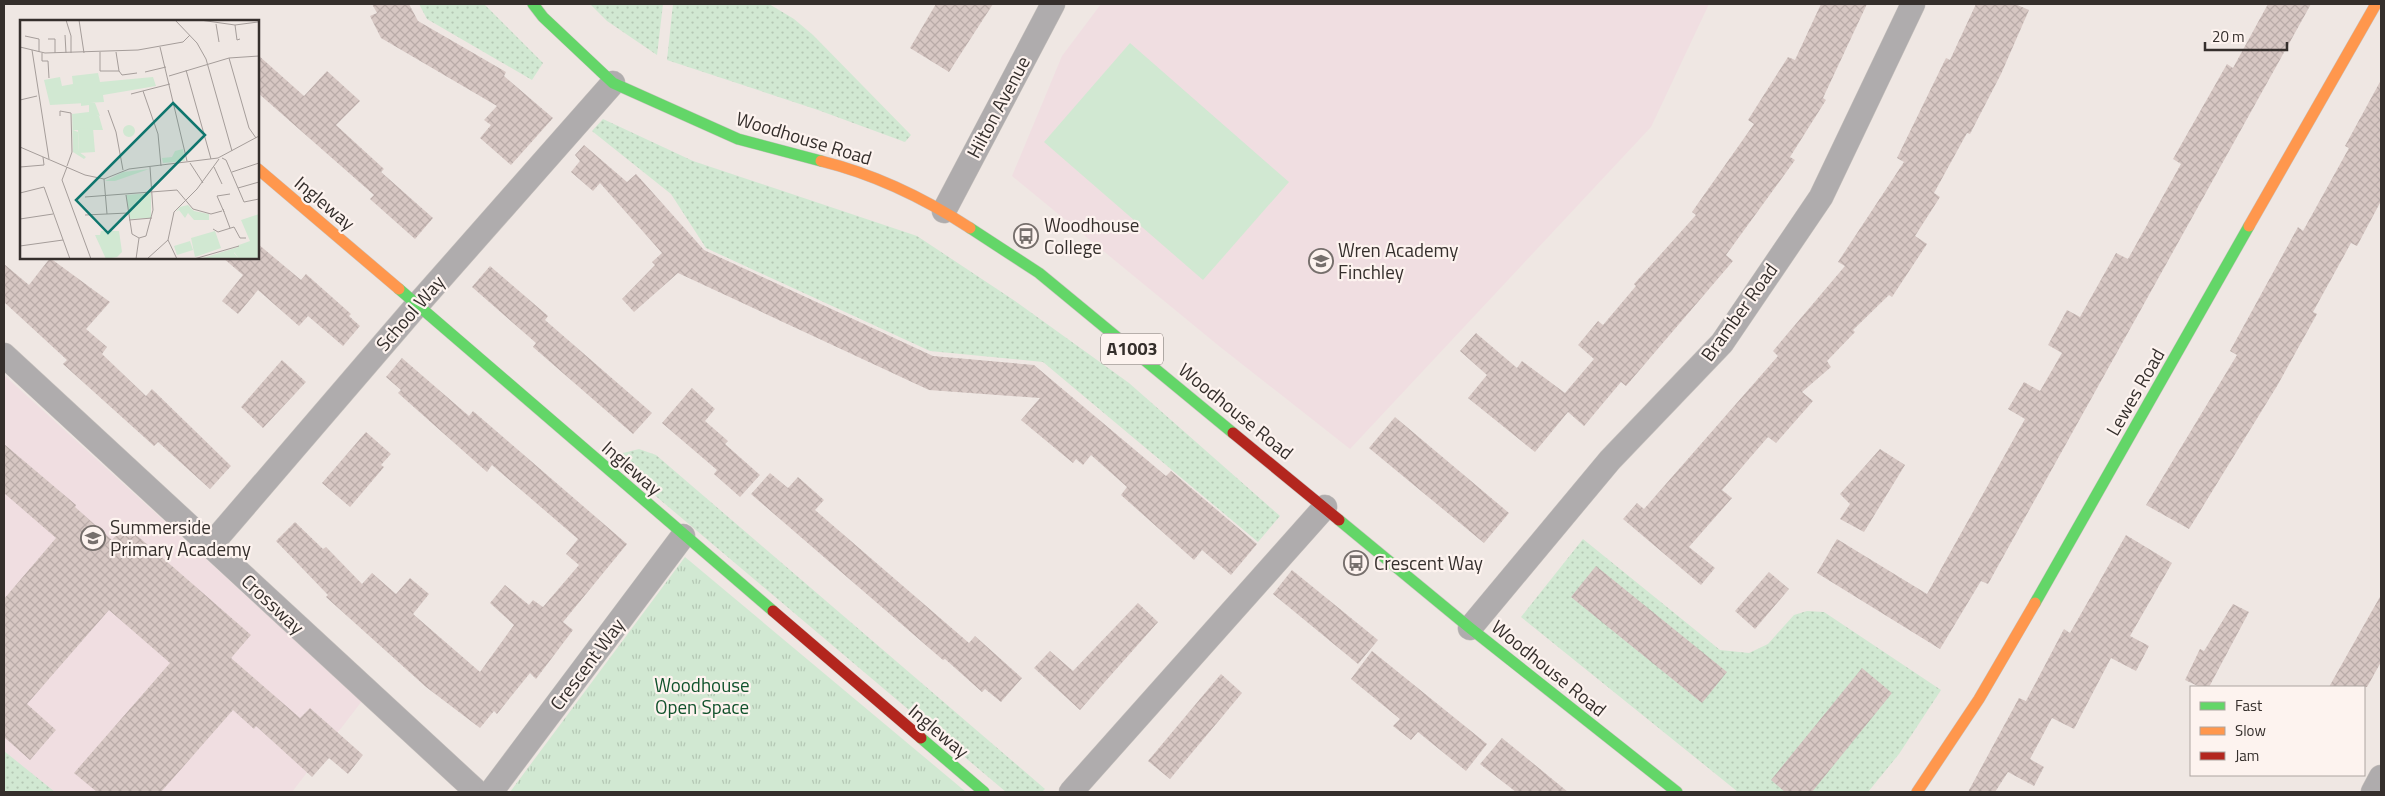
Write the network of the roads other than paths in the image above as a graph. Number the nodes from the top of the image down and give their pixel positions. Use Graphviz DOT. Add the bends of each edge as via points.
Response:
graph roads {
  1 [pos="534,4"];
  2 [pos="1053,4"];
  3 [pos="1913,4"];
  4 [pos="2376,4"];
  5 [pos="613,83"];
  6 [pos="259,170"];
  7 [pos="944,211"];
  8 [pos="418,304"];
  9 [pos="4,355"];
  10 [pos="1325,507"];
  11 [pos="683,536"];
  12 [pos="210,546"];
  13 [pos="1470,628"];
  14 [pos="2381,777"];
  15 [pos="476,792"];
  16 [pos="491,792"];
  17 [pos="984,792"];
  18 [pos="1071,792"];
  19 [pos="1677,792"];
  20 [pos="1917,792"];
  21 [pos="2373,792"];
  1 -- 5 [label="street, Woodhouse Road / A1003" via="543,17"];
  2 -- 7 [label="street, Hilton Avenue"];
  3 -- 13 [label="street, Bramber Road" via="1821,197 1722,343 1610,460"];
  4 -- 20 [label="street, Lewes Road" via="1979,699"];
  5 -- 7 [label="street, Woodhouse Road / A1003" via="738,139 860,171"];
  5 -- 8 [label="street, School Way"];
  6 -- 8 [label="street, Ingleway"];
  7 -- 10 [label="street, Woodhouse Road / A1003" via="1039,273"];
  8 -- 11 [label="street, Ingleway"];
  8 -- 12 [label="street, School Way"];
  9 -- 12 [label="street, Crossway"];
  10 -- 13 [label="street, Woodhouse Road / A1003"];
  10 -- 18 [label="street"];
  11 -- 16 [label="street, Crescent Way"];
  11 -- 17 [label="street, Ingleway"];
  12 -- 15 [label="street, Crossway"];
  13 -- 19 [label="street, Woodhouse Road / A1003"];
  14 -- 21 [label="street"];
}
